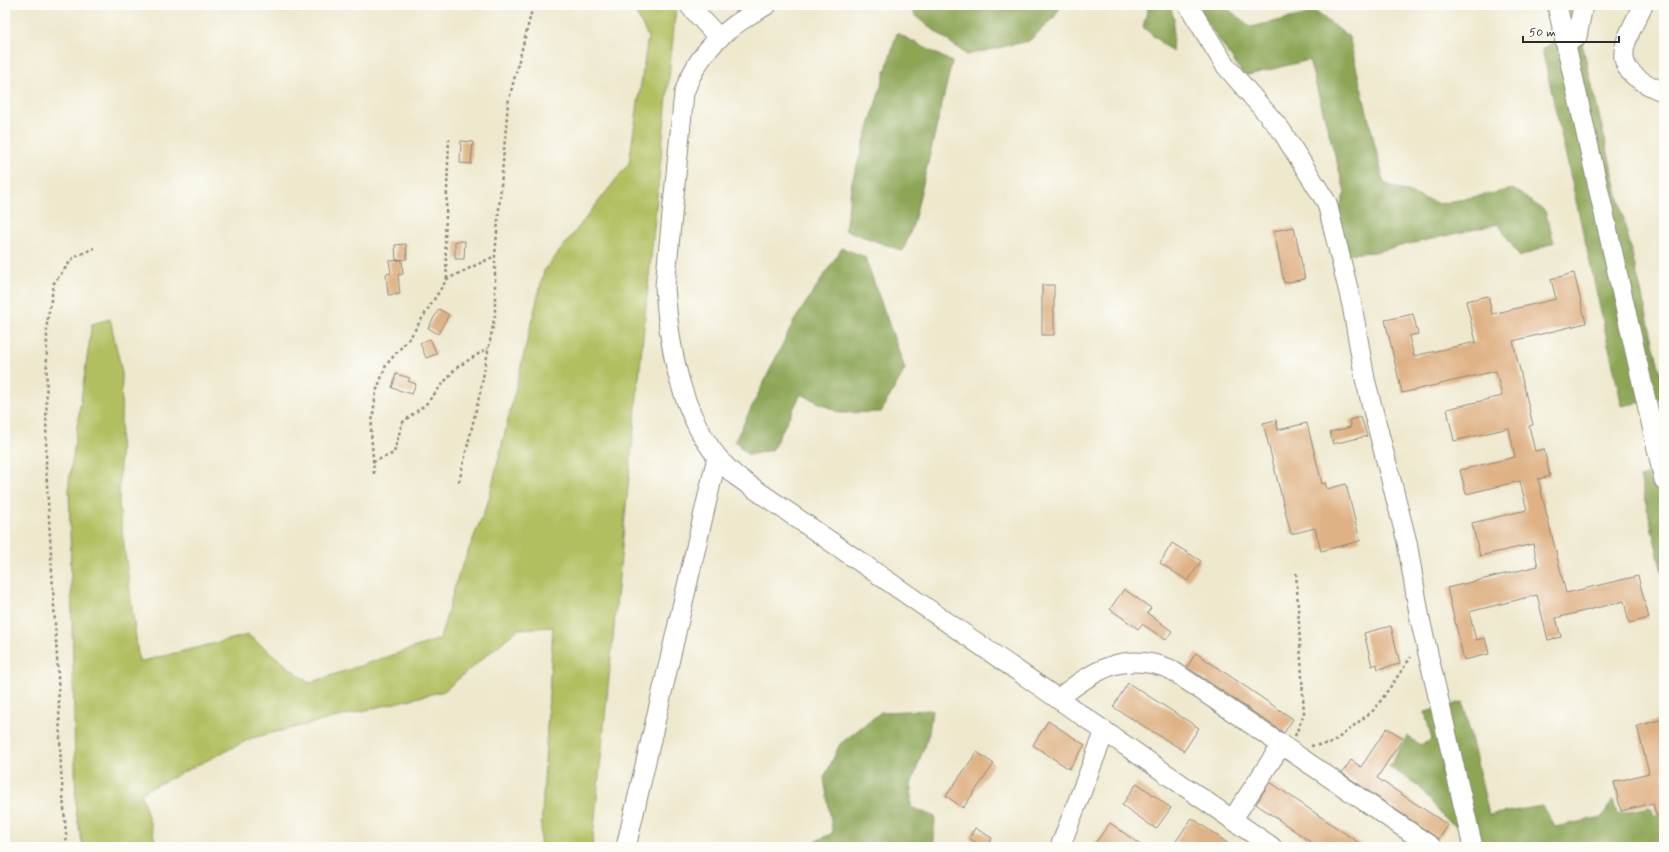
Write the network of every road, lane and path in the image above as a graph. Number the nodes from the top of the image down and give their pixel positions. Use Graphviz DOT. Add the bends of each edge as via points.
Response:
graph roads {
  1 [pos="537,5"];
  2 [pos="689,5"];
  3 [pos="767,5"];
  4 [pos="1188,5"];
  5 [pos="1557,5"];
  6 [pos="1583,5"];
  7 [pos="1643,5"];
  8 [pos="719,38"];
  9 [pos="1565,42"];
  10 [pos="1664,92"];
  11 [pos="448,140"];
  12 [pos="94,248"];
  13 [pos="495,256"];
  14 [pos="447,279"];
  15 [pos="489,348"];
  16 [pos="717,457"];
  17 [pos="373,462"];
  18 [pos="374,474"];
  19 [pos="1664,480"];
  20 [pos="459,482"];
  21 [pos="1296,570"];
  22 [pos="1411,657"];
  23 [pos="1058,699"];
  24 [pos="1105,731"];
  25 [pos="1286,747"];
  26 [pos="1232,820"];
  27 [pos="67,847"];
  28 [pos="626,847"];
  29 [pos="1060,847"];
  30 [pos="1272,847"];
  31 [pos="1432,847"];
  32 [pos="1473,847"];
  1 -- 13 [label="path" via="532,10 508,103"];
  2 -- 8 [label="street"];
  3 -- 8 [label="street" via="740,20"];
  4 -- 32 [label="street" via="1224,65 1282,130 1327,203 1352,305 1365,379 1406,542 1420,619"];
  5 -- 9 [label="street"];
  6 -- 9 [label="street" via="1577,37"];
  7 -- 10 [label="street" via="1625,42 1624,59 1627,67 1638,79"];
  8 -- 16 [label="street" via="693,71 684,93 665,286 671,335 683,388 700,433"];
  9 -- 19 [label="street"];
  11 -- 14 [label="path" via="445,240"];
  12 -- 27 [label="path" via="74,258 54,283 47,322 46,466 58,676 60,770"];
  13 -- 14 [label="path"];
  13 -- 15 [label="path" via="495,315"];
  14 -- 17 [label="path" via="411,336 386,365 376,392 371,430"];
  15 -- 17 [label="path" via="456,368 426,404 402,423 394,453"];
  15 -- 20 [label="path"];
  16 -- 23 [label="street" via="736,476"];
  16 -- 28 [label="street"];
  17 -- 18 [label="path"];
  21 -- 25 [label="path" via="1304,714"];
  22 -- 25 [label="path" via="1374,709 1332,743"];
  23 -- 24 [label="street"];
  23 -- 25 [label="street" via="1088,676 1114,664 1155,664 1181,676"];
  24 -- 26 [label="street"];
  24 -- 29 [label="street"];
  25 -- 26 [label="street"];
  25 -- 31 [label="street"];
  26 -- 30 [label="street"];
}
